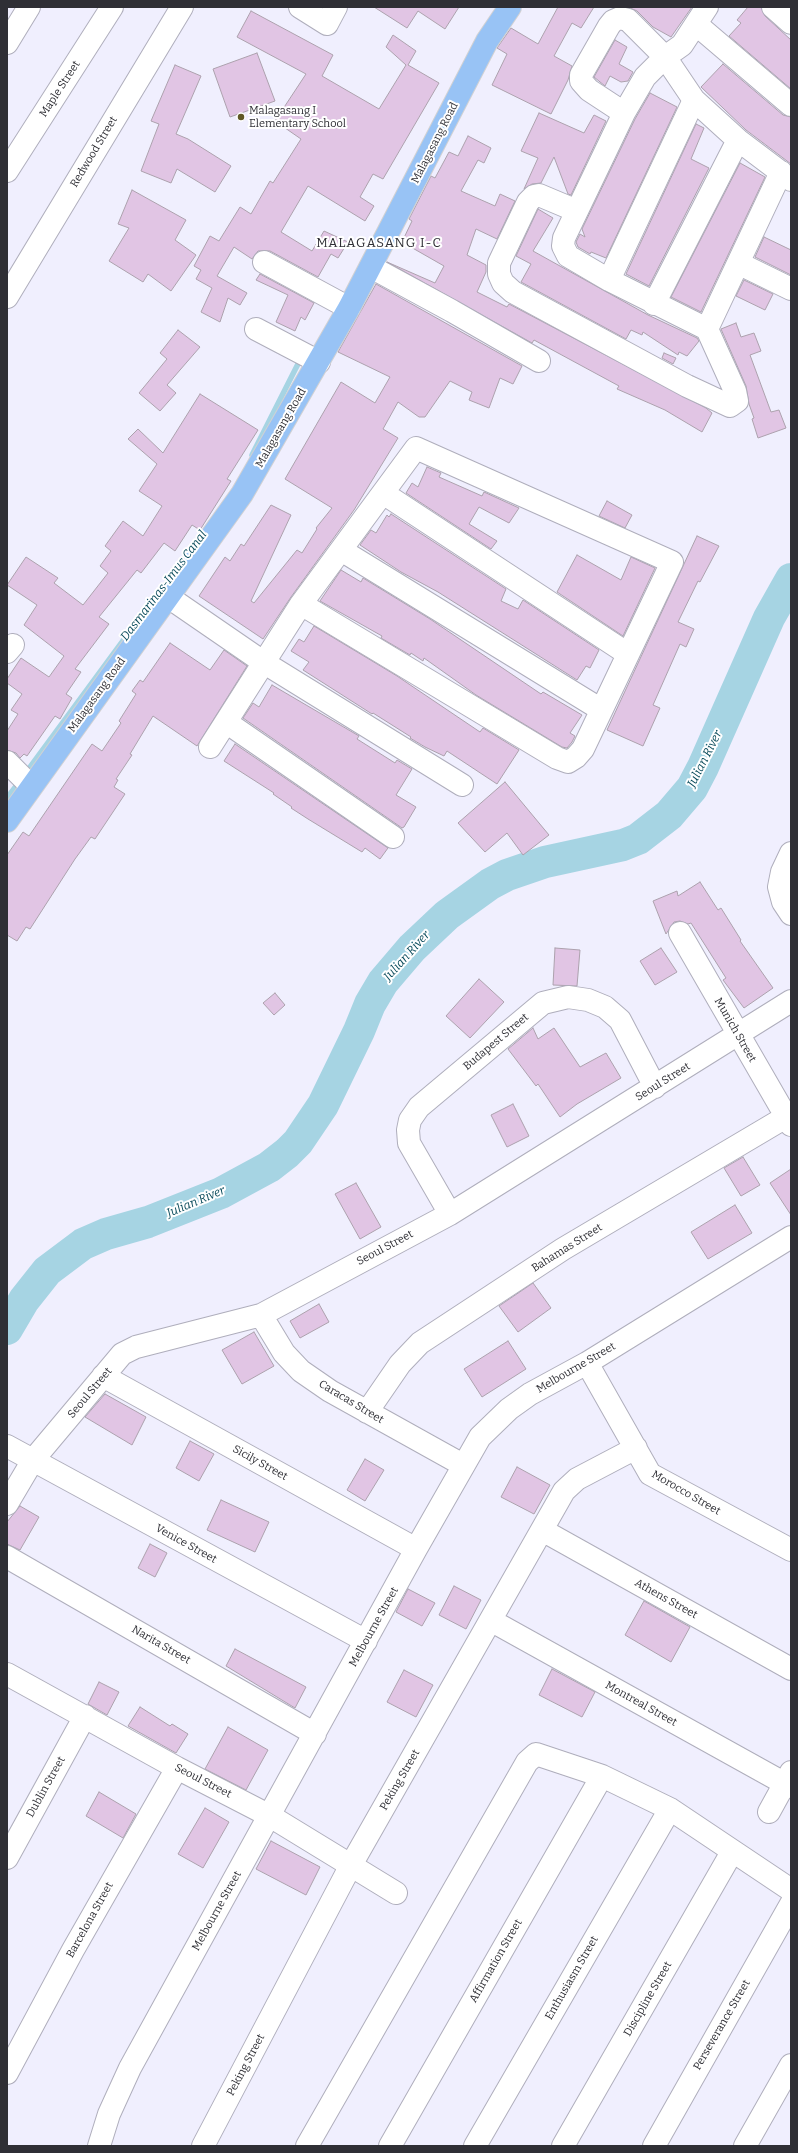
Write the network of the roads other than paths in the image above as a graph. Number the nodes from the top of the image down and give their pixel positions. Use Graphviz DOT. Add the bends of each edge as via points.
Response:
graph roads {
  1 [pos="29,7"];
  2 [pos="112,7"];
  3 [pos="182,7"];
  4 [pos="300,7"];
  5 [pos="336,7"];
  6 [pos="510,7"];
  7 [pos="773,7"];
  8 [pos="702,16"];
  9 [pos="791,23"];
  10 [pos="7,43"];
  11 [pos="665,57"];
  12 [pos="694,100"];
  13 [pos="791,105"];
  14 [pos="624,113"];
  15 [pos="738,140"];
  16 [pos="7,171"];
  17 [pos="786,176"];
  18 [pos="577,211"];
  19 [pos="264,262"];
  20 [pos="738,264"];
  21 [pos="371,267"];
  22 [pos="609,280"];
  23 [pos="791,289"];
  24 [pos="7,297"];
  25 [pos="654,304"];
  26 [pos="349,308"];
  27 [pos="256,329"];
  28 [pos="707,329"];
  29 [pos="539,361"];
  30 [pos="319,362"];
  31 [pos="383,493"];
  32 [pos="341,550"];
  33 [pos="167,596"];
  34 [pos="301,604"];
  35 [pos="628,654"];
  36 [pos="263,662"];
  37 [pos="600,709"];
  38 [pos="226,722"];
  39 [pos="210,747"];
  40 [pos="7,762"];
  41 [pos="462,785"];
  42 [pos="31,786"];
  43 [pos="7,821"];
  44 [pos="393,837"];
  45 [pos="791,853"];
  46 [pos="791,914"];
  47 [pos="680,933"];
  48 [pos="791,1001"];
  49 [pos="738,1035"];
  50 [pos="655,1087"];
  51 [pos="789,1119"];
  52 [pos="450,1214"];
  53 [pos="791,1237"];
  54 [pos="261,1314"];
  55 [pos="587,1364"];
  56 [pos="103,1376"];
  57 [pos="367,1412"];
  58 [pos="7,1446"];
  59 [pos="636,1448"];
  60 [pos="33,1460"];
  61 [pos="463,1465"];
  62 [pos="7,1504"];
  63 [pos="542,1530"];
  64 [pos="416,1549"];
  65 [pos="791,1550"];
  66 [pos="7,1557"];
  67 [pos="492,1621"];
  68 [pos="366,1642"];
  69 [pos="791,1669"];
  70 [pos="7,1674"];
  71 [pos="85,1716"];
  72 [pos="315,1734"];
  73 [pos="177,1768"];
  74 [pos="602,1776"];
  75 [pos="789,1781"];
  76 [pos="670,1809"];
  77 [pos="769,1812"];
  78 [pos="270,1816"];
  79 [pos="732,1852"];
  80 [pos="7,1858"];
  81 [pos="351,1865"];
  82 [pos="791,1890"];
  83 [pos="396,1893"];
  84 [pos="791,1904"];
  85 [pos="791,2065"];
  86 [pos="7,2073"];
  87 [pos="99,2146"];
  88 [pos="203,2146"];
  89 [pos="307,2146"];
  90 [pos="390,2146"];
  91 [pos="475,2146"];
  92 [pos="563,2146"];
  93 [pos="654,2146"];
  94 [pos="745,2146"];
  1 -- 10 [label="street"];
  2 -- 16 [label="street, Maple Street"];
  3 -- 24 [label="street, Redwood Street"];
  4 -- 5 [label="street" via="327,24"];
  6 -- 21 [label="main road, Malagasang Road" via="487,41"];
  7 -- 9 [label="street"];
  8 -- 11 [label="street" via="682,45"];
  8 -- 13 [label="street"];
  11 -- 12 [label="street"];
  11 -- 14 [label="street" via="645,77"];
  11 -- 14 [label="street" via="628,20 620,18 609,26 581,74 581,81 589,90"];
  12 -- 15 [label="street"];
  12 -- 22 [label="street"];
  14 -- 18 [label="street"];
  15 -- 17 [label="street"];
  15 -- 25 [label="street"];
  17 -- 20 [label="street"];
  18 -- 22 [label="street" via="564,238 564,251 568,256"];
  18 -- 28 [label="street" via="539,195 534,196 528,202 499,263 502,283 513,292 687,386 724,404 734,404 737,401 736,391"];
  19 -- 26 [label="street"];
  20 -- 23 [label="street"];
  20 -- 28 [label="street"];
  21 -- 26 [label="main road, Malagasang Road"];
  21 -- 29 [label="street"];
  22 -- 25 [label="street"];
  25 -- 28 [label="street"];
  26 -- 30 [label="main road, Malagasang Road"];
  27 -- 30 [label="street"];
  30 -- 33 [label="main road, Malagasang Road" via="242,494"];
  31 -- 32 [label="street"];
  31 -- 35 [label="street"];
  31 -- 35 [label="street" via="416,448 672,562"];
  32 -- 34 [label="street"];
  32 -- 37 [label="street"];
  33 -- 36 [label="street"];
  33 -- 42 [label="main road, Malagasang Road"];
  34 -- 36 [label="street"];
  34 -- 37 [label="street" via="557,758 568,762 583,749"];
  35 -- 37 [label="street"];
  36 -- 38 [label="street"];
  36 -- 41 [label="street"];
  38 -- 39 [label="street"];
  38 -- 44 [label="street"];
  40 -- 42 [label="street"];
  42 -- 43 [label="main road, Malagasang Road"];
  45 -- 46 [label="street" via="782,872 780,887 783,902"];
  47 -- 49 [label="street, Munich Street"];
  48 -- 49 [label="street, Seoul Street"];
  49 -- 50 [label="street, Seoul Street"];
  49 -- 51 [label="street, Munich Street"];
  50 -- 52 [label="street, Seoul Street"];
  50 -- 52 [label="street, Budapest Street" via="620,1020 605,1007 588,1000 568,997 543,1003 419,1107 410,1120 410,1143"];
  51 -- 57 [label="street, Bahamas Street" via="563,1249 420,1342 400,1364"];
  52 -- 54 [label="street, Seoul Street"];
  53 -- 55 [label="street, Melbourne Street"];
  54 -- 56 [label="street, Seoul Street" via="136,1347 122,1354"];
  54 -- 57 [label="street, Caracas Street" via="284,1354 301,1371"];
  55 -- 59 [label="street, Morocco Street"];
  55 -- 61 [label="street, Melbourne Street" via="509,1408 480,1437"];
  56 -- 60 [label="street, Seoul Street"];
  56 -- 64 [label="street, Sicily Street"];
  57 -- 61 [label="street, Caracas Street"];
  58 -- 60 [label="street, Venice Street"];
  59 -- 63 [label="street, Peking Street" via="577,1479 564,1491"];
  59 -- 65 [label="street, Morocco Street" via="650,1474"];
  60 -- 62 [label="street, Seoul Street"];
  60 -- 68 [label="street, Venice Street"];
  61 -- 64 [label="street, Melbourne Street"];
  63 -- 67 [label="street, Peking Street"];
  63 -- 69 [label="street, Athens Street"];
  64 -- 68 [label="street, Melbourne Street"];
  66 -- 72 [label="street, Narita Street"];
  67 -- 75 [label="street, Montreal Street"];
  67 -- 81 [label="street, Peking Street"];
  68 -- 72 [label="street, Melbourne Street"];
  70 -- 71 [label="street, Seoul Street"];
  71 -- 73 [label="street, Seoul Street"];
  71 -- 80 [label="street, Dublin Street"];
  72 -- 78 [label="street, Melbourne Street"];
  73 -- 78 [label="street, Seoul Street"];
  73 -- 86 [label="street, Barcelona Street" via="73,1950"];
  74 -- 76 [label="street"];
  74 -- 89 [label="street" via="536,1754 526,1762"];
  74 -- 90 [label="street, Affirmation Street"];
  75 -- 77 [label="street"];
  76 -- 79 [label="street"];
  76 -- 91 [label="street, Enthusiasm Street"];
  78 -- 81 [label="street, Seoul Street"];
  78 -- 87 [label="street, Melbourne Street" via="130,2068 109,2114"];
  79 -- 82 [label="street"];
  79 -- 92 [label="street, Discipline Street"];
  81 -- 83 [label="street, Seoul Street"];
  81 -- 88 [label="street, Peking Street"];
  84 -- 93 [label="street, Perseverance Street"];
  85 -- 94 [label="street"];
}
